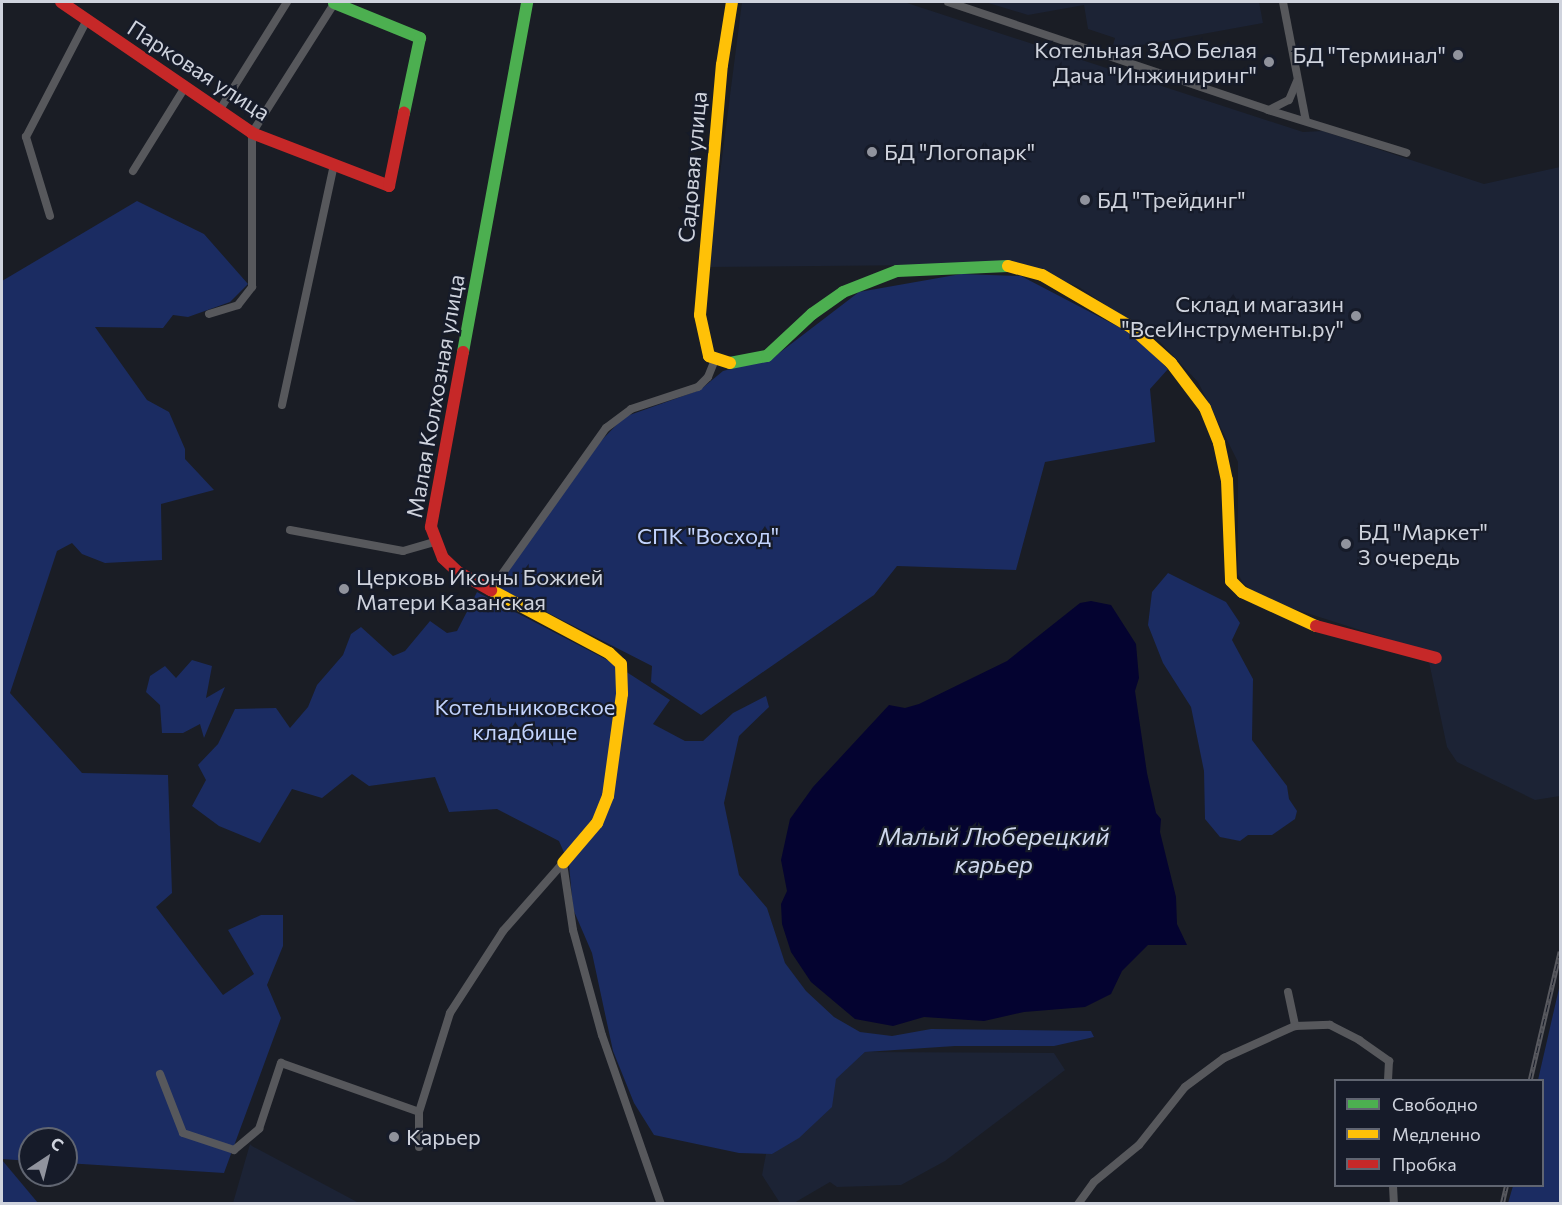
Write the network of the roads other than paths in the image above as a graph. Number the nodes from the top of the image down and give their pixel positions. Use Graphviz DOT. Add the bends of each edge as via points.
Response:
graph roads {
  1 [pos="61,2"];
  2 [pos="287,2"];
  3 [pos="334,2"];
  4 [pos="527,2"];
  5 [pos="732,2"];
  6 [pos="948,2"];
  7 [pos="1282,2"];
  8 [pos="87,20"];
  9 [pos="1297,74"];
  10 [pos="185,87"];
  11 [pos="1268,110"];
  12 [pos="219,111"];
  13 [pos="1306,121"];
  14 [pos="252,133"];
  15 [pos="1407,153"];
  16 [pos="334,165"];
  17 [pos="133,171"];
  18 [pos="50,216"];
  19 [pos="209,314"];
  20 [pos="715,360"];
  21 [pos="282,405"];
  22 [pos="290,530"];
  23 [pos="435,542"];
  24 [pos="490,591"];
  25 [pos="1436,657"];
  26 [pos="563,863"];
  27 [pos="1288,992"];
  28 [pos="1294,1026"];
  29 [pos="160,1074"];
  30 [pos="1388,1079"];
  31 [pos="419,1112"];
  32 [pos="419,1147"];
  33 [pos="1393,1187"];
  34 [pos="661,1203"];
  35 [pos="1078,1203"];
  36 [pos="1394,1203"];
  1 -- 8 [label="street, Парковая улица"];
  2 -- 12 [label="street"];
  3 -- 14 [label="street"];
  3 -- 16 [label="street, Парковая улица" via="420,38 389,186"];
  4 -- 23 [label="street, Малая Колхозная улица" via="468,335 433,504"];
  5 -- 20 [label="street, Садовая улица" via="721,77 700,315 705,350"];
  6 -- 11 [label="street"];
  7 -- 9 [label="street"];
  8 -- 10 [label="street, Парковая улица"];
  8 -- 18 [label="street" via="26,137"];
  9 -- 11 [label="street" via="1295,92 1289,100"];
  9 -- 13 [label="street"];
  10 -- 12 [label="street, Парковая улица"];
  10 -- 17 [label="street"];
  11 -- 13 [label="street"];
  12 -- 14 [label="street, Парковая улица"];
  13 -- 15 [label="street"];
  14 -- 16 [label="street, Парковая улица"];
  14 -- 19 [label="street" via="254,280 238,305"];
  16 -- 21 [label="street"];
  20 -- 24 [label="street" via="708,377 698,387 631,410 606,428"];
  20 -- 25 [label="street" via="724,364 766,356 843,292 897,271 1009,266 1042,275 1131,327 1171,363 1205,408 1219,443 1227,480 1231,581 1242,592 1316,626"];
  22 -- 23 [label="street" via="403,551"];
  23 -- 24 [label="street, Малая Колхозная улица" via="450,565"];
  24 -- 26 [label="street, Малая Колхозная улица" via="609,653 621,664 622,694 608,796 597,823"];
  26 -- 31 [label="street" via="503,931 450,1013"];
  26 -- 34 [label="street" via="573,930 602,1035"];
  27 -- 28 [label="street"];
  28 -- 30 [label="street" via="1330,1025 1359,1040 1389,1061"];
  28 -- 35 [label="street" via="1224,1058 1185,1087 1139,1145 1094,1182"];
  29 -- 31 [label="street" via="183,1133 234,1150 259,1129 281,1063"];
  31 -- 32 [label="street"];
  33 -- 36 [label="street"];
}
